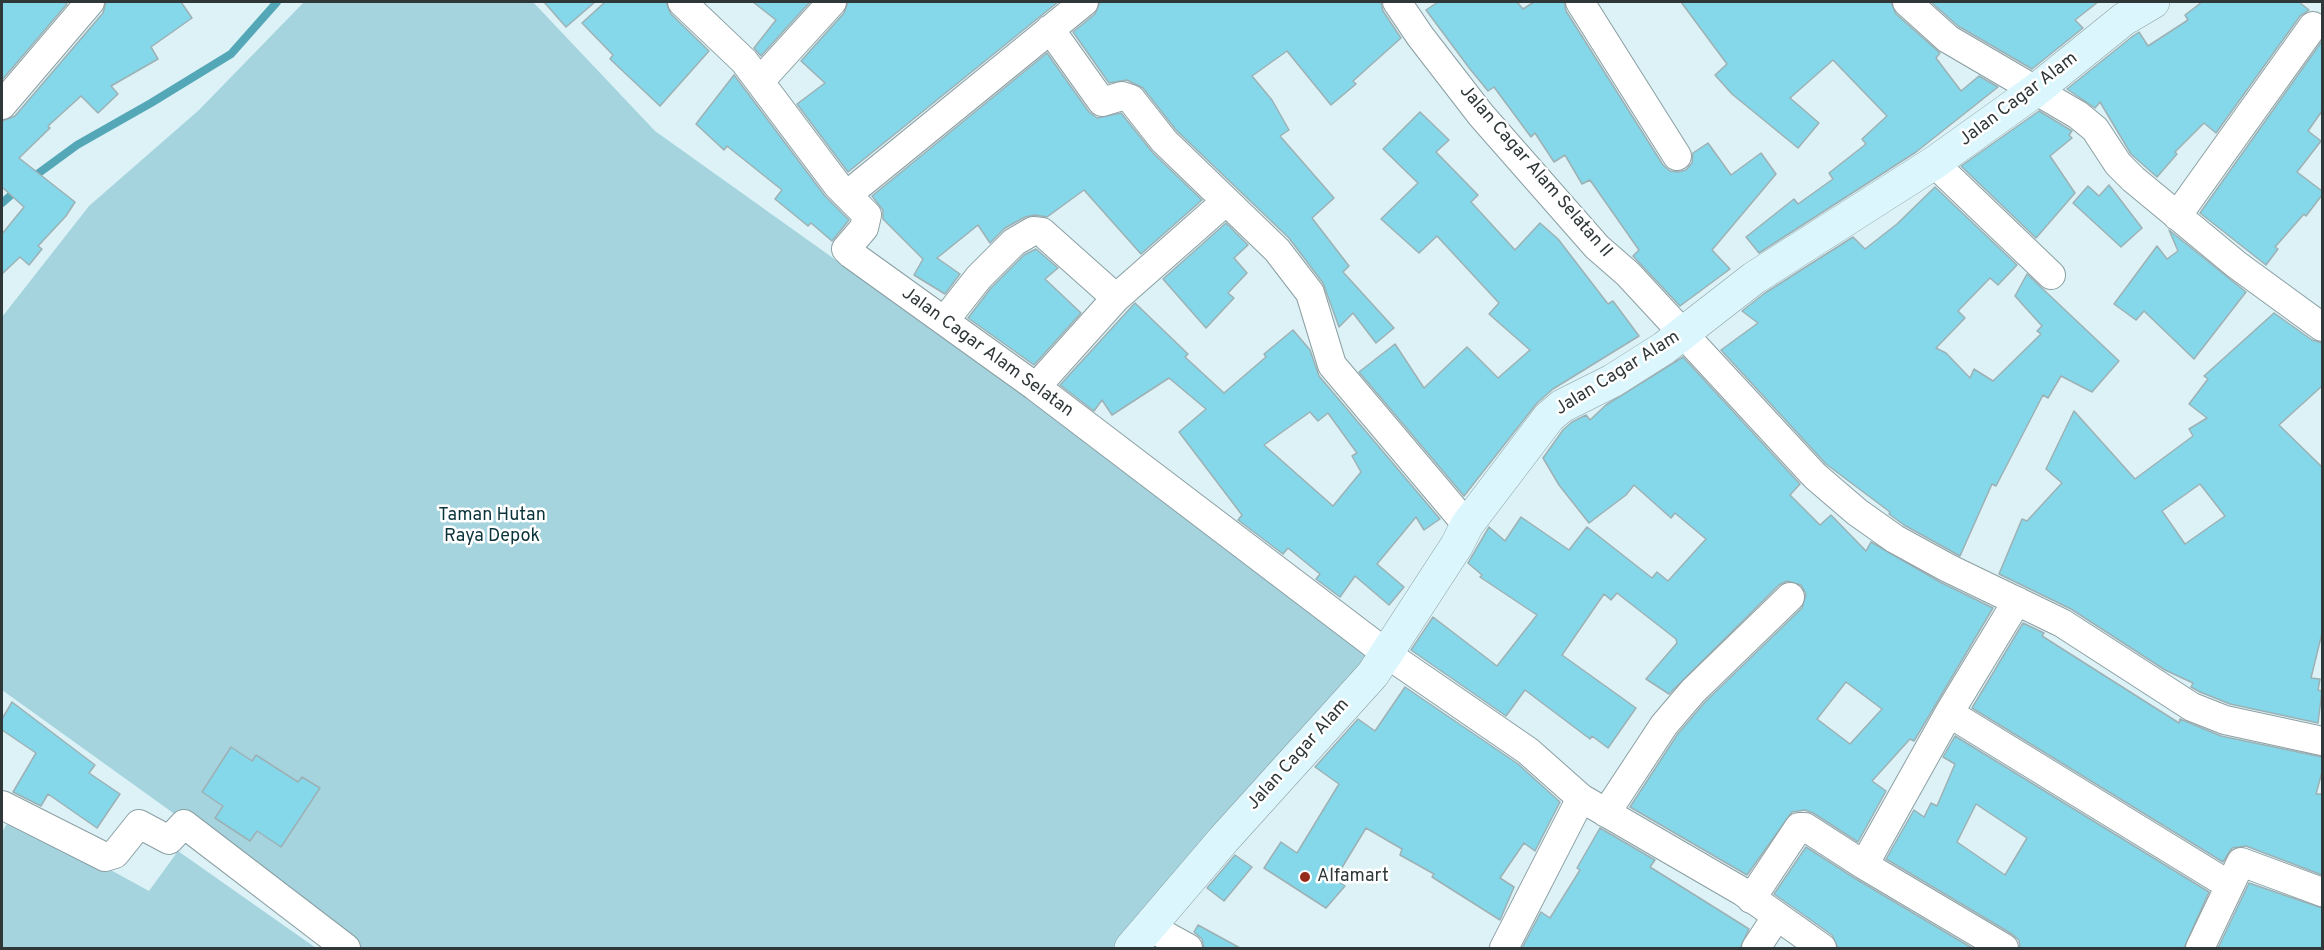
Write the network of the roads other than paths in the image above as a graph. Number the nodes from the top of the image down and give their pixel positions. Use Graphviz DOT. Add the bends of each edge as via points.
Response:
graph roads {
  1 [pos="90,2"];
  2 [pos="682,2"];
  3 [pos="832,2"];
  4 [pos="1084,2"];
  5 [pos="1580,2"];
  6 [pos="1908,2"];
  7 [pos="2152,2"];
  8 [pos="1407,5"];
  9 [pos="2313,26"];
  10 [pos="1050,29"];
  11 [pos="761,80"];
  12 [pos="2036,90"];
  13 [pos="2,105"];
  14 [pos="1677,156"];
  15 [pos="1934,163"];
  16 [pos="847,195"];
  17 [pos="1225,202"];
  18 [pos="2177,216"];
  19 [pos="2051,275"];
  20 [pos="1116,298"];
  21 [pos="945,320"];
  22 [pos="2322,327"];
  23 [pos="1683,335"];
  24 [pos="1036,387"];
  25 [pos="1467,525"];
  26 [pos="1790,597"];
  27 [pos="2017,601"];
  28 [pos="1387,654"];
  29 [pos="1949,713"];
  30 [pos="2322,741"];
  31 [pos="1581,798"];
  32 [pos="2,805"];
  33 [pos="1606,813"];
  34 [pos="1864,865"];
  35 [pos="2229,885"];
  36 [pos="2322,892"];
  37 [pos="1752,899"];
  38 [pos="1777,916"];
  39 [pos="1140,938"];
  40 [pos="346,948"];
  41 [pos="1188,948"];
  42 [pos="1504,948"];
  43 [pos="1756,948"];
  44 [pos="1822,948"];
  45 [pos="2004,948"];
  46 [pos="2200,948"];
  1 -- 13 [label="street"];
  2 -- 11 [label="street, Jalan Cagar Alam Selatan" via="729,43"];
  3 -- 11 [label="street"];
  4 -- 10 [label="street"];
  5 -- 14 [label="street"];
  6 -- 12 [label="street" via="1948,39"];
  7 -- 12 [label="street, Jalan Cagar Alam"];
  8 -- 23 [label="street, Jalan Cagar Alam Selatan II" via="1481,115 1597,247 1628,274"];
  9 -- 18 [label="street"];
  10 -- 16 [label="street"];
  10 -- 17 [label="street" via="1102,102 1122,96 1131,99 1164,141"];
  11 -- 16 [label="street, Jalan Cagar Alam Selatan"];
  12 -- 15 [label="street, Jalan Cagar Alam"];
  12 -- 18 [label="street" via="2065,105 2095,129 2125,171"];
  15 -- 19 [label="street"];
  15 -- 23 [label="street, Jalan Cagar Alam" via="1754,278"];
  16 -- 21 [label="street, Jalan Cagar Alam Selatan" via="867,214 864,228 846,249"];
  17 -- 20 [label="street"];
  17 -- 25 [label="street" via="1277,250 1310,293 1332,365"];
  18 -- 22 [label="street"];
  20 -- 21 [label="street" via="1042,232 1033,231 1014,242"];
  20 -- 24 [label="street"];
  21 -- 24 [label="street, Jalan Cagar Alam Selatan"];
  23 -- 25 [label="street, Jalan Cagar Alam" via="1549,417"];
  23 -- 27 [label="street, Jalan Cagar Alam Selatan II" via="1815,476 1857,512 1895,539"];
  24 -- 28 [label="street, Jalan Cagar Alam Selatan"];
  25 -- 28 [label="street, Jalan Cagar Alam"];
  26 -- 33 [label="street" via="1692,691 1664,725"];
  27 -- 29 [label="street"];
  27 -- 30 [label="street, Jalan Cagar Alam Selatan II" via="2088,639 2192,707 2225,720"];
  28 -- 31 [label="street, Jalan Cagar Alam Selatan" via="1528,751"];
  28 -- 39 [label="street, Jalan Cagar Alam"];
  29 -- 34 [label="street"];
  29 -- 35 [label="street"];
  31 -- 33 [label="street, Jalan Cagar Alam Selatan"];
  31 -- 42 [label="street"];
  32 -- 40 [label="street" via="105,857 115,854 139,824 169,840 186,824"];
  33 -- 37 [label="street, Jalan Cagar Alam Selatan"];
  34 -- 37 [label="street" via="1806,827 1799,827"];
  34 -- 45 [label="street"];
  35 -- 36 [label="street" via="2243,862"];
  35 -- 46 [label="street"];
  37 -- 38 [label="street, Jalan Cagar Alam Selatan"];
  38 -- 43 [label="street"];
  38 -- 44 [label="street, Jalan Cagar Alam Selatan"];
  39 -- 41 [label="street"];
}
